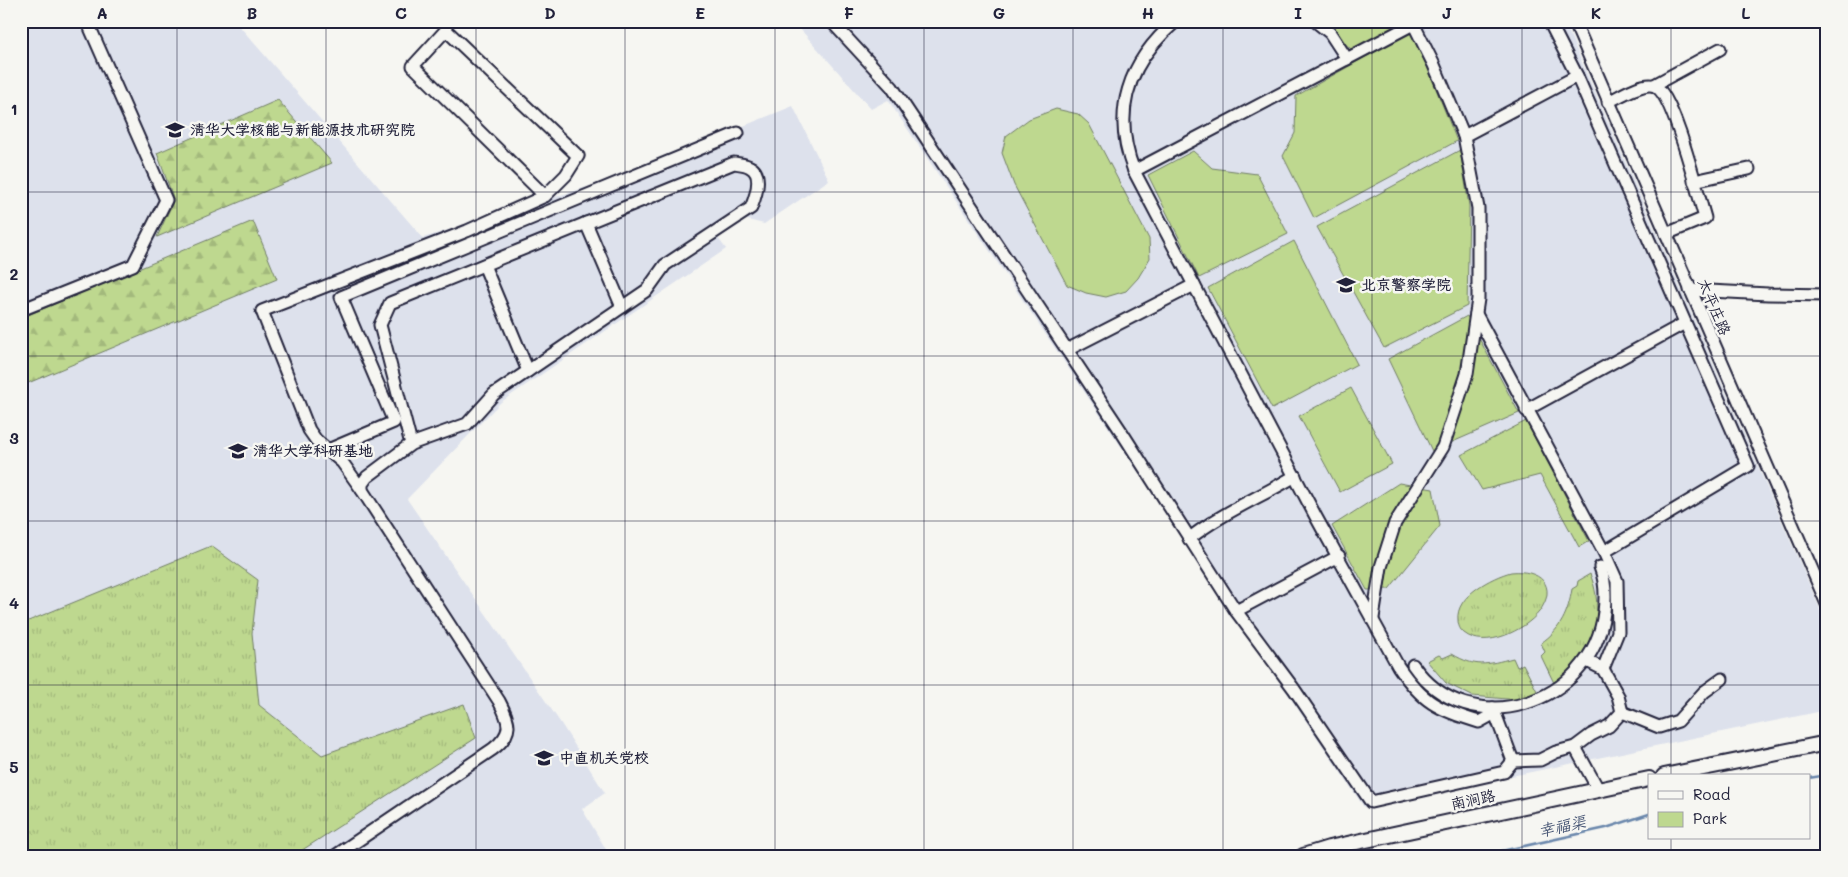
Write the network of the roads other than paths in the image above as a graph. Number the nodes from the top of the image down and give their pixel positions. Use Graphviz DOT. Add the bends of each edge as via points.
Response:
graph roads {
  1 [pos="87,21"];
  2 [pos="831,21"];
  3 [pos="1176,21"];
  4 [pos="1315,21"];
  5 [pos="1548,21"];
  6 [pos="1574,21"];
  7 [pos="1415,22"];
  8 [pos="1720,49"];
  9 [pos="1347,59"];
  10 [pos="1577,76"];
  11 [pos="1654,86"];
  12 [pos="1608,102"];
  13 [pos="738,132"];
  14 [pos="1464,136"];
  15 [pos="1749,169"];
  16 [pos="1134,171"];
  17 [pos="1694,181"];
  18 [pos="545,196"];
  19 [pos="586,223"];
  20 [pos="1666,234"];
  21 [pos="484,265"];
  22 [pos="1194,285"];
  23 [pos="1690,290"];
  24 [pos="1827,295"];
  25 [pos="622,308"];
  26 [pos="21,310"];
  27 [pos="1476,314"];
  28 [pos="1685,323"];
  29 [pos="1067,350"];
  30 [pos="528,371"];
  31 [pos="1526,410"];
  32 [pos="411,444"];
  33 [pos="328,450"];
  34 [pos="1295,476"];
  35 [pos="362,490"];
  36 [pos="1190,538"];
  37 [pos="1604,552"];
  38 [pos="1339,556"];
  39 [pos="1600,567"];
  40 [pos="1827,604"];
  41 [pos="1236,611"];
  42 [pos="1373,618"];
  43 [pos="1587,661"];
  44 [pos="1413,664"];
  45 [pos="1603,668"];
  46 [pos="1722,680"];
  47 [pos="1493,708"];
  48 [pos="1622,712"];
  49 [pos="1827,742"];
  50 [pos="1575,747"];
  51 [pos="1514,761"];
  52 [pos="1674,774"];
  53 [pos="1648,779"];
  54 [pos="1598,789"];
  55 [pos="335,856"];
  56 [pos="1304,856"];
  1 -- 26 [label="street" via="166,200 133,264"];
  2 -- 29 [label="street" via="892,87"];
  3 -- 16 [label="street" via="1141,60 1125,100 1122,119 1127,154"];
  4 -- 9 [label="street" via="1330,33"];
  5 -- 10 [label="street"];
  6 -- 12 [label="street, 太平庄路"];
  7 -- 9 [label="street"];
  7 -- 14 [label="street"];
  8 -- 11 [label="street"];
  9 -- 16 [label="street"];
  10 -- 14 [label="street"];
  10 -- 28 [label="street"];
  11 -- 12 [label="street" via="1643,85"];
  11 -- 17 [label="street" via="1672,111"];
  12 -- 20 [label="street, 太平庄路"];
  13 -- 33 [label="street" via="341,297 394,422"];
  14 -- 27 [label="street" via="1478,208"];
  15 -- 17 [label="street"];
  16 -- 22 [label="street"];
  17 -- 20 [label="street" via="1706,218"];
  18 -- 18 [label="street" via="566,175 578,156 446,30 413,66"];
  18 -- 33 [label="street" via="467,231 262,311 309,430"];
  19 -- 21 [label="street"];
  19 -- 25 [label="street"];
  19 -- 25 [label="street" via="734,163 751,167 756,173 758,185 751,208 665,265 647,290"];
  20 -- 23 [label="street, 太平庄路"];
  21 -- 30 [label="street"];
  21 -- 32 [label="street" via="390,303 380,325"];
  22 -- 29 [label="street"];
  22 -- 34 [label="street"];
  23 -- 24 [label="street"];
  23 -- 40 [label="street, 太平庄路"];
  25 -- 30 [label="street"];
  27 -- 31 [label="street"];
  27 -- 42 [label="street" via="1467,374 1443,447 1395,523 1381,567"];
  28 -- 31 [label="street"];
  28 -- 37 [label="street" via="1748,466"];
  29 -- 36 [label="street"];
  30 -- 32 [label="street" via="494,394 467,424"];
  31 -- 37 [label="street"];
  32 -- 35 [label="street" via="367,477"];
  33 -- 35 [label="street" via="342,462"];
  34 -- 36 [label="street" via="1203,527"];
  34 -- 38 [label="street"];
  35 -- 55 [label="street" via="499,701 508,724 506,735 493,749"];
  36 -- 41 [label="street"];
  37 -- 45 [label="street" via="1616,581 1618,632"];
  38 -- 41 [label="street"];
  38 -- 42 [label="street"];
  39 -- 43 [label="street" via="1606,592 1602,628"];
  41 -- 51 [label="street" via="1294,688 1371,802 1504,772"];
  42 -- 47 [label="street" via="1398,666 1426,700 1443,711 1479,722 1488,717"];
  43 -- 45 [label="street"];
  43 -- 47 [label="street" via="1561,687 1529,703"];
  44 -- 47 [label="street" via="1427,683 1457,702"];
  45 -- 48 [label="street" via="1618,696"];
  46 -- 48 [label="street" via="1704,692 1678,721 1658,727"];
  47 -- 51 [label="street"];
  48 -- 50 [label="street" via="1609,726"];
  49 -- 52 [label="main road"];
  50 -- 51 [label="street" via="1540,760"];
  50 -- 54 [label="street"];
  53 -- 54 [label="main road, 南涧路"];
  54 -- 56 [label="main road, 南涧路"];
}
